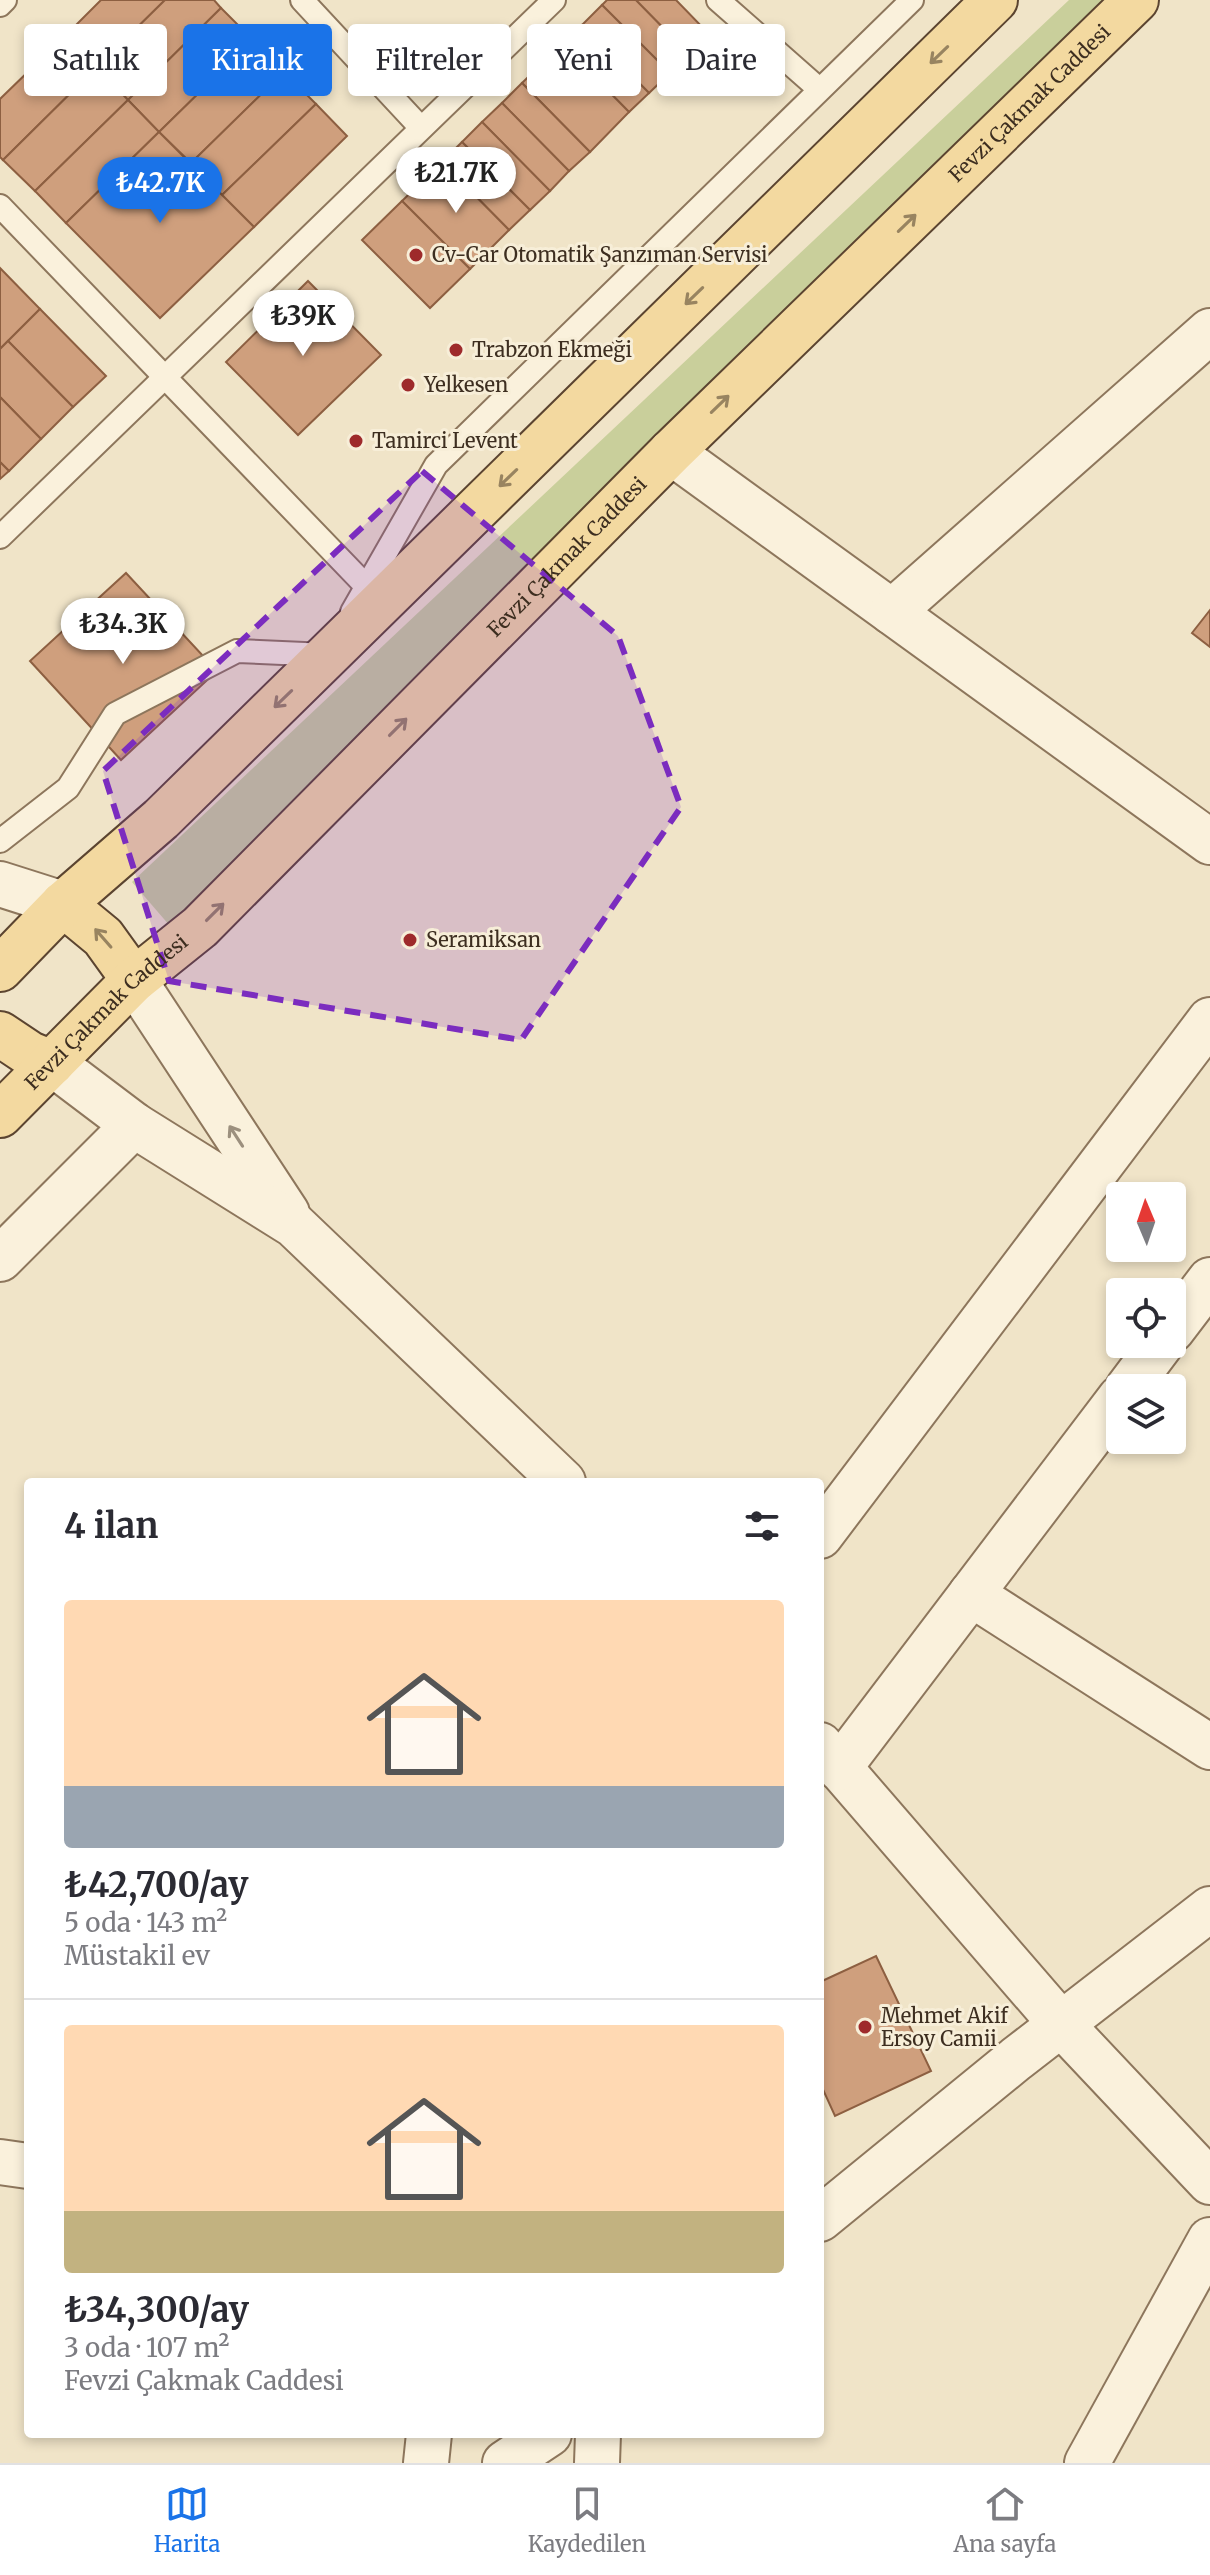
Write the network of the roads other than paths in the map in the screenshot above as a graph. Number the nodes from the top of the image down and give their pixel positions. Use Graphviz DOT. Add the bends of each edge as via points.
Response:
graph roads {
  1 [pos="5,0"];
  2 [pos="302,0"];
  3 [pos="554,0"];
  4 [pos="718,0"];
  5 [pos="912,0"];
  6 [pos="995,0"];
  7 [pos="1136,0"];
  8 [pos="0,5"];
  9 [pos="819,89"];
  10 [pos="421,128"];
  11 [pos="0,206"];
  12 [pos="1210,331"];
  13 [pos="164,376"];
  14 [pos="671,452"];
  15 [pos="0,537"];
  16 [pos="367,587"];
  17 [pos="892,612"];
  18 [pos="328,655"];
  19 [pos="0,841"];
  20 [pos="1210,842"];
  21 [pos="0,884"];
  22 [pos="63,904"];
  23 [pos="0,969"];
  24 [pos="134,980"];
  25 [pos="1210,1020"];
  26 [pos="0,1034"];
  27 [pos="52,1063"];
  28 [pos="0,1115"];
  29 [pos="134,1125"];
  30 [pos="294,1225"];
  31 [pos="0,1259"];
  32 [pos="1106,1416"];
  33 [pos="559,1478"];
  34 [pos="824,1531"];
  35 [pos="971,1594"];
  36 [pos="1210,1747"];
  37 [pos="830,1756"];
  38 [pos="1210,1909"];
  39 [pos="1061,2024"];
  40 [pos="0,2162"];
  41 [pos="24,2165"];
  42 [pos="1210,2182"];
  43 [pos="824,2216"];
  44 [pos="1210,2240"];
  45 [pos="429,2438"];
  46 [pos="543,2438"];
  47 [pos="598,2438"];
  48 [pos="426,2463"];
  49 [pos="505,2463"];
  50 [pos="597,2463"];
  51 [pos="1087,2463"];
  1 -- 8 [label="lane"];
  2 -- 10 [label="lane"];
  3 -- 10 [label="lane"];
  4 -- 9 [label="lane"];
  5 -- 9 [label="lane"];
  6 -- 18 [label="main road, one-way"];
  14 -- 7 [label="main road, Fevzi Çakmak Caddesi, one-way"];
  9 -- 16 [label="lane" via="436,465"];
  10 -- 13 [label="lane"];
  11 -- 13 [label="lane"];
  12 -- 17 [label="street"];
  13 -- 15 [label="lane"];
  13 -- 16 [label="lane"];
  14 -- 17 [label="street"];
  24 -- 14 [label="main road, Fevzi Çakmak Caddesi, one-way" via="200,927"];
  16 -- 18 [label="lane"];
  17 -- 20 [label="street"];
  18 -- 19 [label="lane" via="237,651 115,714 68,788"];
  18 -- 22 [label="main road, one-way" via="161,819"];
  21 -- 22 [label="street"];
  22 -- 23 [label="main road"];
  24 -- 22 [label="main road, one-way" via="103,937"];
  24 -- 27 [label="main road, Fevzi Çakmak Caddesi"];
  30 -- 24 [label="street, one-way"];
  25 -- 34 [label="street"];
  26 -- 27 [label="main road"];
  27 -- 28 [label="main road, Fevzi Çakmak Caddesi"];
  27 -- 29 [label="street"];
  29 -- 30 [label="street"];
  29 -- 31 [label="street"];
  30 -- 33 [label="street"];
  32 -- 35 [label="street"];
  35 -- 36 [label="street"];
  35 -- 37 [label="street"];
  37 -- 39 [label="street"];
  38 -- 39 [label="street"];
  39 -- 42 [label="street"];
  39 -- 43 [label="street"];
  40 -- 41 [label="street"];
  44 -- 51 [label="street"];
  45 -- 48 [label="street"];
  46 -- 49 [label="street"];
  47 -- 50 [label="street"];
}
